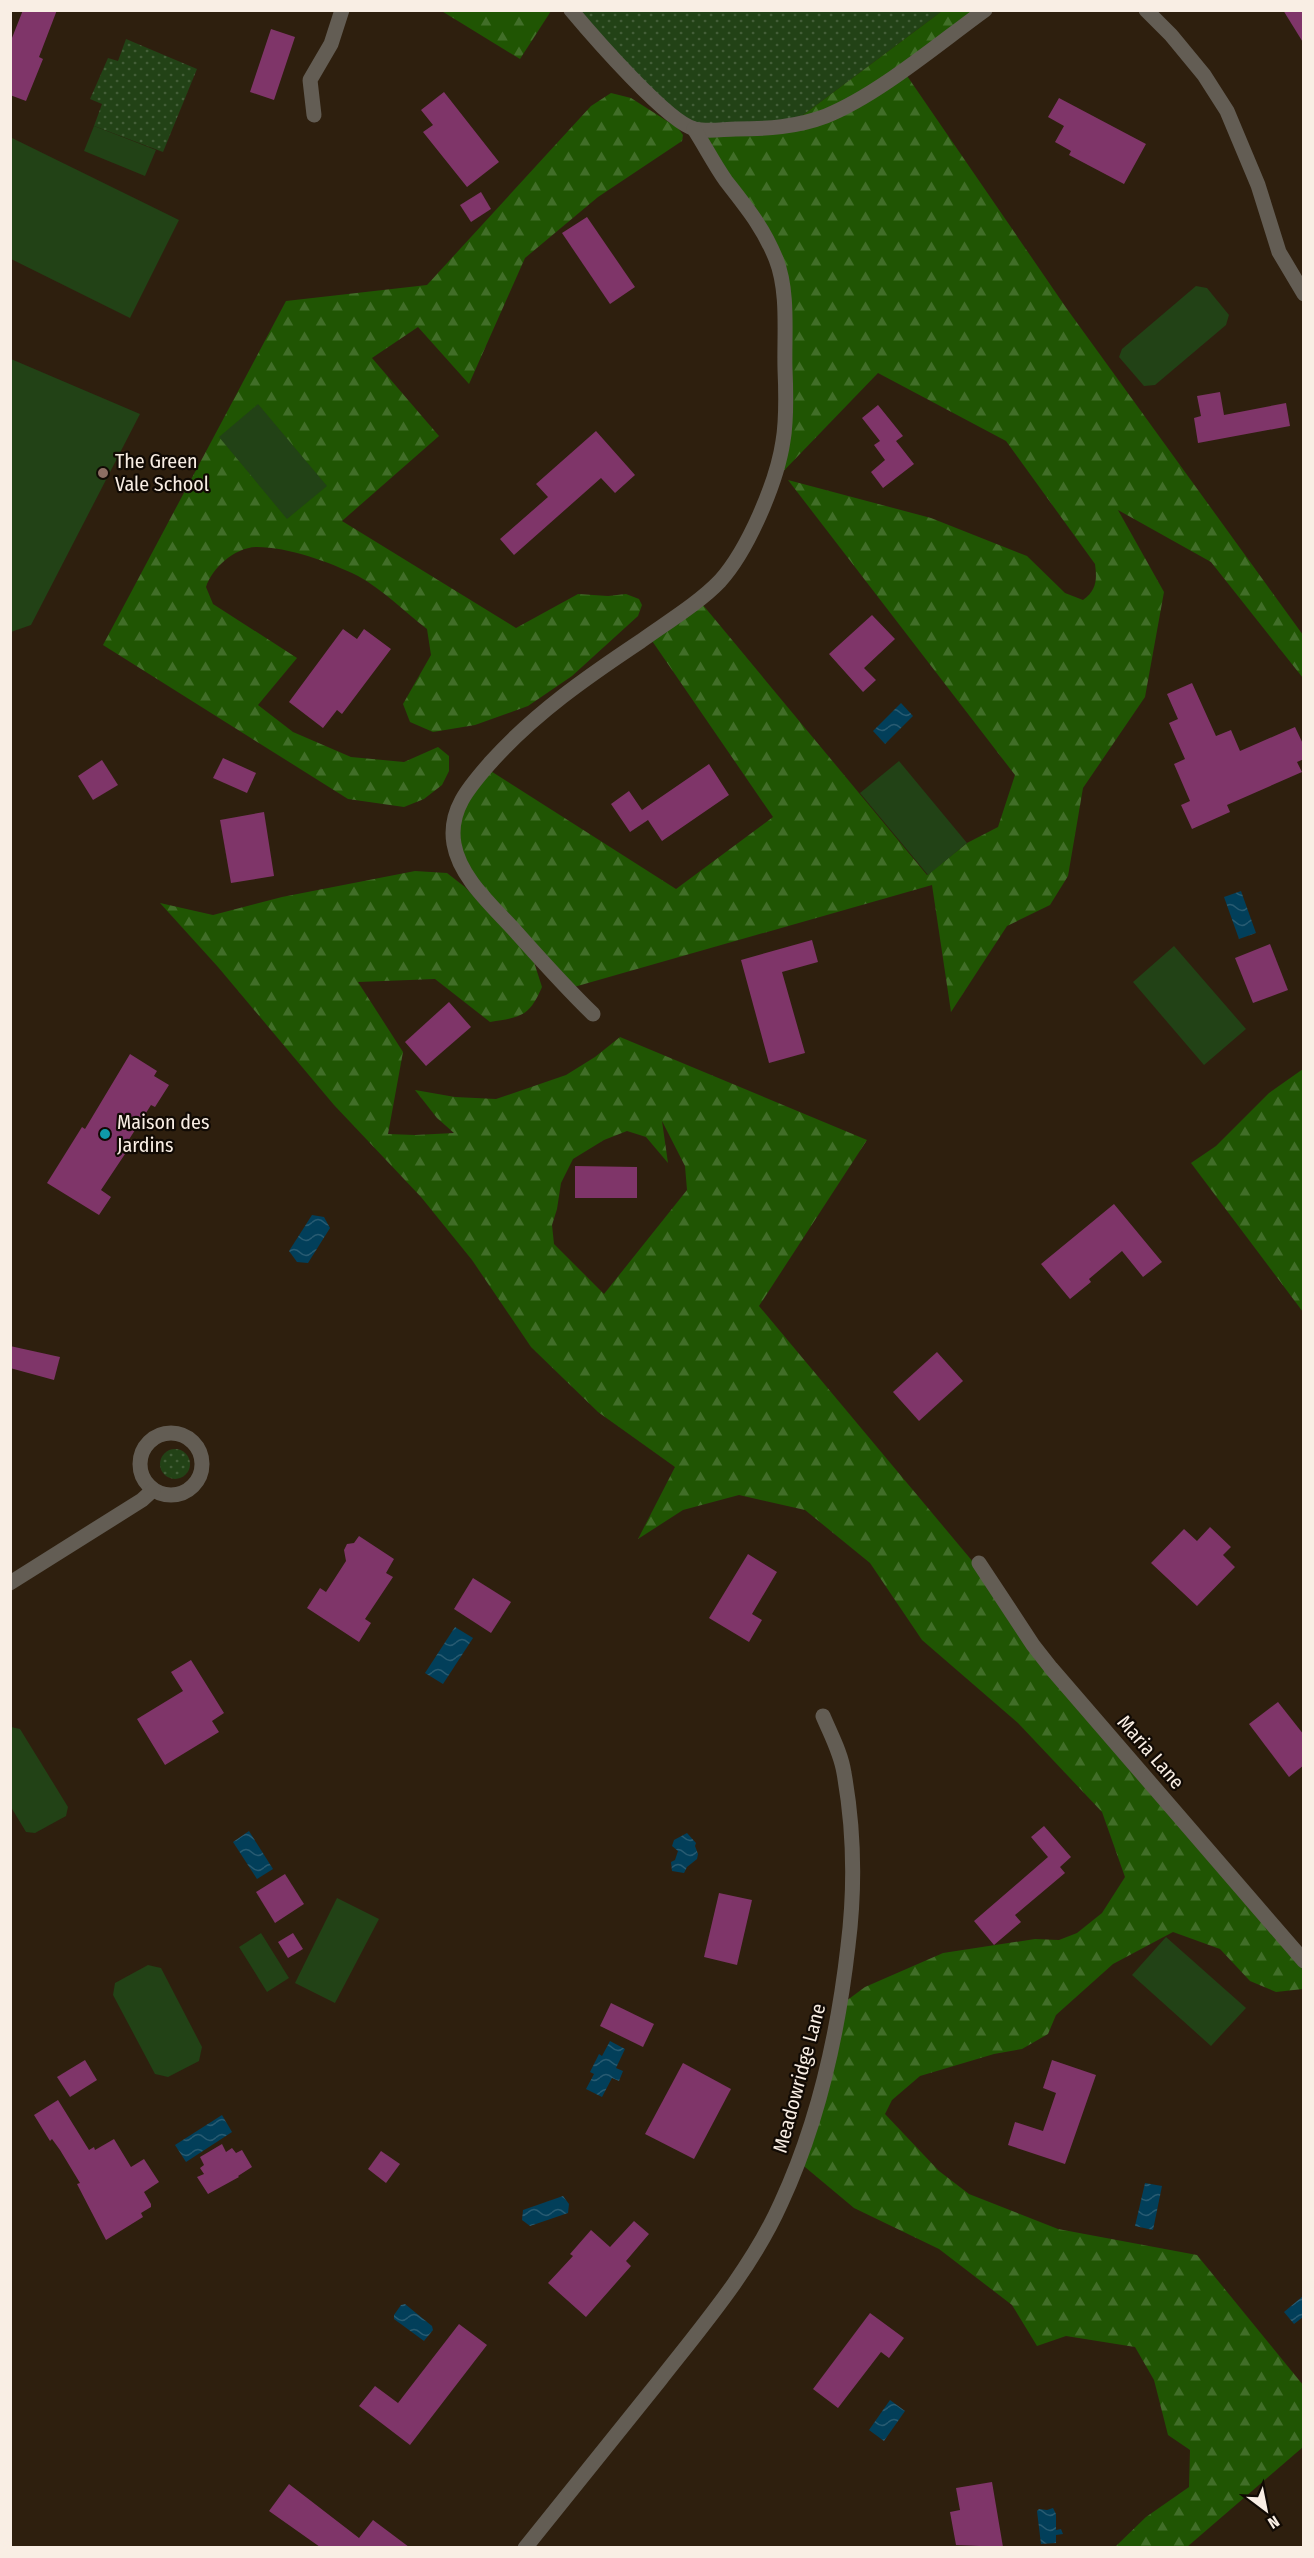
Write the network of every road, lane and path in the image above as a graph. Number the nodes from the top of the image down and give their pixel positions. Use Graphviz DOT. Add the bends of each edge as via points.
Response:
graph roads {
  1 [pos="342,10"];
  2 [pos="571,10"];
  3 [pos="985,10"];
  4 [pos="1146,10"];
  5 [pos="314,115"];
  6 [pos="694,129"];
  7 [pos="1304,294"];
  8 [pos="593,1014"];
  9 [pos="153,1490"];
  10 [pos="979,1563"];
  11 [pos="10,1583"];
  12 [pos="823,1716"];
  13 [pos="1304,1961"];
  14 [pos="525,2547"];
  1 -- 5 [label="street" via="331,44 310,80"];
  2 -- 6 [label="street" via="647,92"];
  3 -- 6 [label="street" via="857,100 825,116 786,127"];
  4 -- 7 [label="street" via="1204,75 1227,111 1258,185 1279,252"];
  6 -- 8 [label="street" via="724,178 762,226 778,263 784,298 786,389 783,441 771,484 747,540 719,582 674,618 567,691 515,735 468,788 453,826 460,862 473,883"];
  9 -- 9 [label="street" via="162,1494 182,1493 198,1480 202,1462 195,1444 188,1438 169,1433 145,1447 140,1471"];
  9 -- 11 [label="street"];
  10 -- 13 [label="street, Maria Lane" via="1032,1645"];
  12 -- 14 [label="street, Meadowridge Lane" via="838,1748 844,1773 851,1848 851,1918 842,2004 806,2144 780,2205 738,2279"];
}
